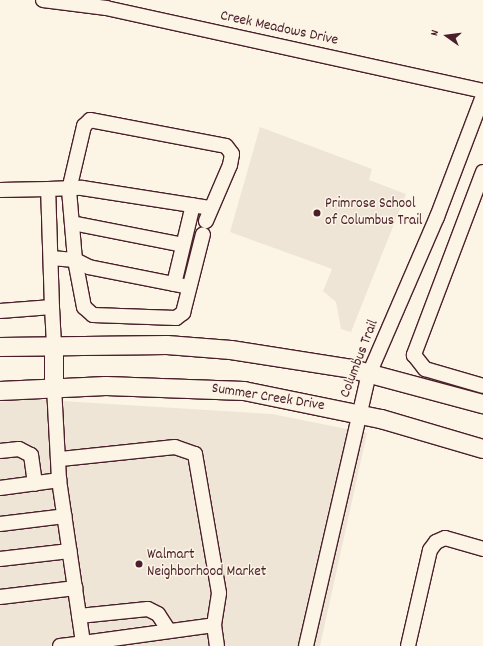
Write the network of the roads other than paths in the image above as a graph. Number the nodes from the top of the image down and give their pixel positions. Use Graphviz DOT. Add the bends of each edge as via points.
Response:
graph roads {
  1 [pos="43,0"];
  2 [pos="483,91"];
  3 [pos="483,96"];
  4 [pos="483,172"];
  5 [pos="48,189"];
  6 [pos="0,190"];
  7 [pos="69,190"];
  8 [pos="193,205"];
  9 [pos="206,221"];
  10 [pos="72,223"];
  11 [pos="183,245"];
  12 [pos="51,258"];
  13 [pos="75,260"];
  14 [pos="174,284"];
  15 [pos="189,287"];
  16 [pos="52,307"];
  17 [pos="0,311"];
  18 [pos="54,346"];
  19 [pos="0,347"];
  20 [pos="369,374"];
  21 [pos="483,386"];
  22 [pos="54,387"];
  23 [pos="0,391"];
  24 [pos="483,404"];
  25 [pos="357,413"];
  26 [pos="483,449"];
  27 [pos="0,451"];
  28 [pos="61,459"];
  29 [pos="60,480"];
  30 [pos="35,484"];
  31 [pos="0,488"];
  32 [pos="65,516"];
  33 [pos="0,524"];
  34 [pos="483,549"];
  35 [pos="70,551"];
  36 [pos="0,559"];
  37 [pos="75,588"];
  38 [pos="0,598"];
  39 [pos="79,616"];
  40 [pos="214,625"];
  41 [pos="169,631"];
  42 [pos="83,644"];
  43 [pos="60,646"];
  44 [pos="217,646"];
  45 [pos="306,646"];
  46 [pos="408,646"];
  1 -- 2 [label="street, Creek Meadows Drive" via="106,8"];
  3 -- 20 [label="street, Columbus Trail" via="437,216"];
  4 -- 21 [label="street" via="414,355 425,369"];
  5 -- 6 [label="street"];
  5 -- 7 [label="street"];
  5 -- 12 [label="street"];
  7 -- 8 [label="street" via="82,188"];
  7 -- 9 [label="street" via="81,133 90,120 226,146 232,154 230,165"];
  7 -- 10 [label="street"];
  8 -- 9 [label="street"];
  8 -- 11 [label="street"];
  9 -- 15 [label="street"];
  10 -- 11 [label="street"];
  10 -- 13 [label="street"];
  11 -- 14 [label="street"];
  12 -- 13 [label="street"];
  12 -- 16 [label="street"];
  13 -- 14 [label="street" via="89,267"];
  13 -- 15 [label="street" via="84,308 93,315 176,318 183,313"];
  14 -- 15 [label="street"];
  16 -- 17 [label="street"];
  16 -- 18 [label="street"];
  18 -- 19 [label="main road"];
  18 -- 20 [label="main road" via="232,350"];
  18 -- 22 [label="main road"];
  20 -- 24 [label="main road"];
  20 -- 25 [label="street, Columbus Trail"];
  22 -- 23 [label="main road, Summer Creek Drive"];
  22 -- 25 [label="main road, Summer Creek Drive" via="177,386 244,391"];
  22 -- 28 [label="street"];
  25 -- 26 [label="main road, Summer Creek Drive"];
  25 -- 45 [label="street, Columbus Trail"];
  27 -- 30 [label="street" via="18,449 31,455"];
  28 -- 29 [label="street"];
  28 -- 40 [label="street" via="175,447 195,454 219,593"];
  29 -- 30 [label="street"];
  29 -- 32 [label="street"];
  30 -- 31 [label="street"];
  32 -- 33 [label="street"];
  32 -- 35 [label="street"];
  34 -- 46 [label="street" via="445,538 436,542 430,550"];
  35 -- 36 [label="street"];
  35 -- 37 [label="street"];
  37 -- 38 [label="street"];
  37 -- 39 [label="street"];
  39 -- 41 [label="street" via="148,609 158,614"];
  39 -- 42 [label="street"];
  40 -- 41 [label="street"];
  40 -- 44 [label="street"];
  41 -- 42 [label="street"];
  42 -- 43 [label="street"];
}
